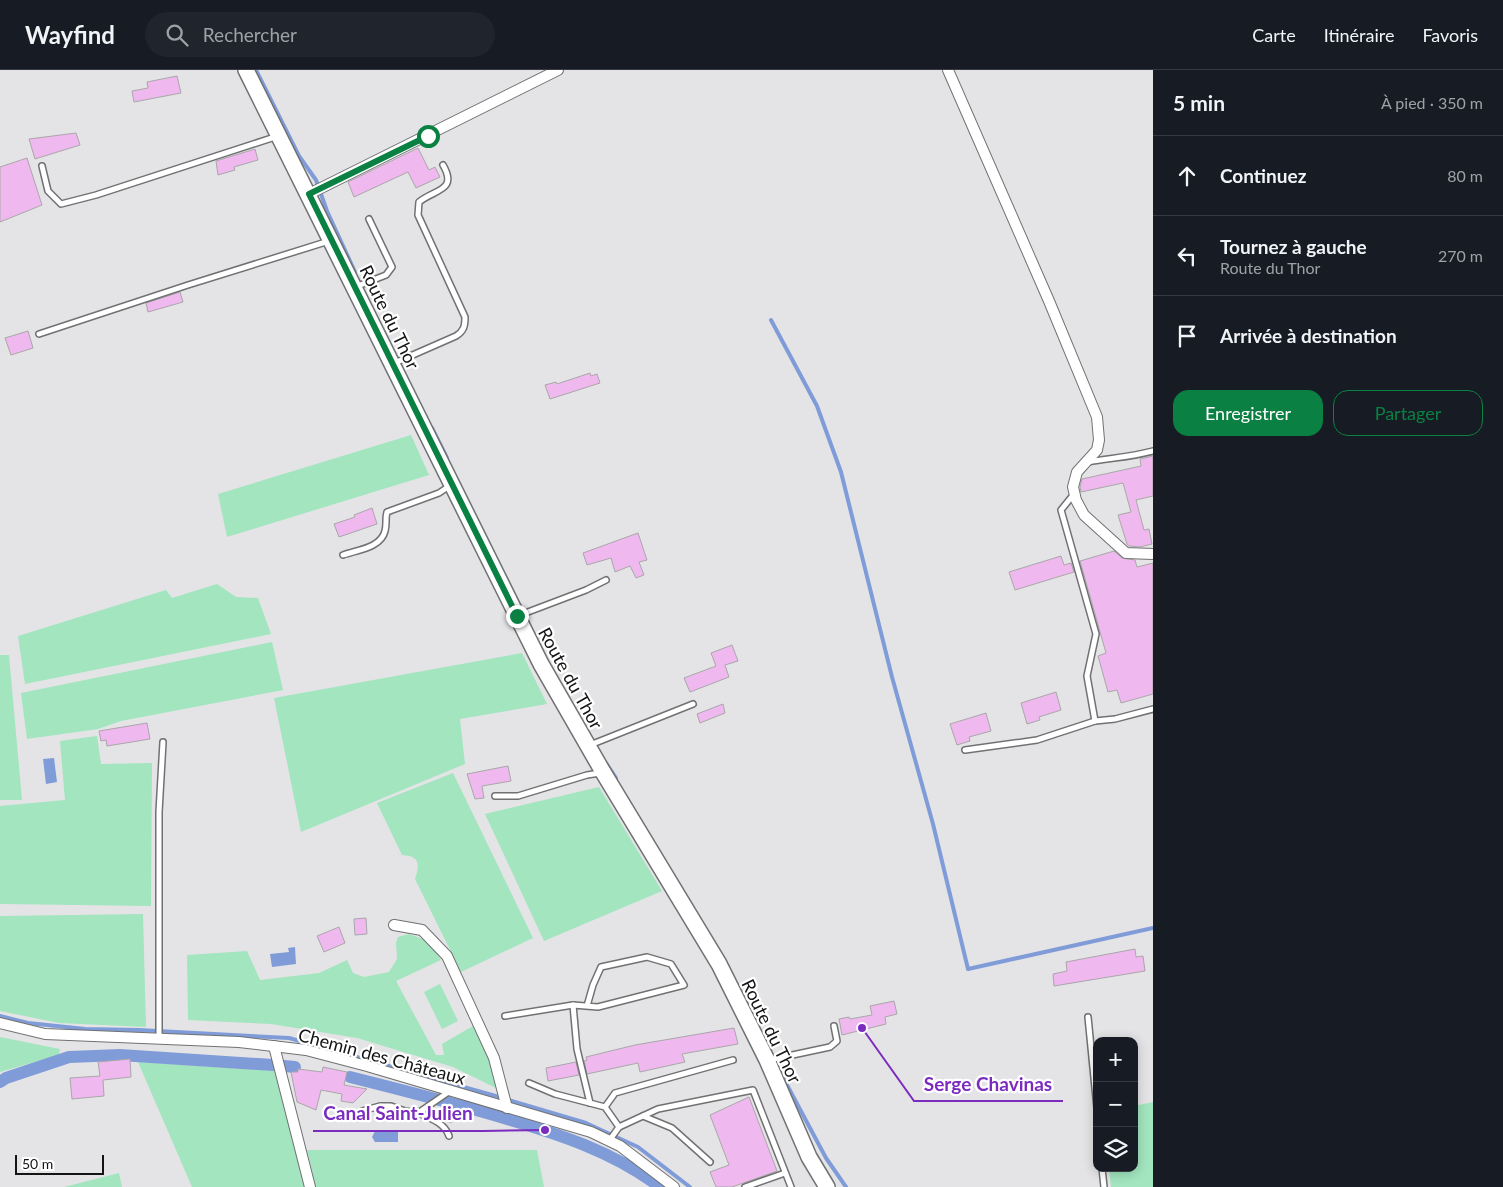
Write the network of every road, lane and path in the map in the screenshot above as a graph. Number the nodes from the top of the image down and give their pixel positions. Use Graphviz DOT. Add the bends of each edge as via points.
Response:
graph roads {
  1 [pos="246,70"];
  2 [pos="558,70"];
  3 [pos="948,70"];
  4 [pos="279,136"];
  5 [pos="443,165"];
  6 [pos="42,166"];
  7 [pos="309,194"];
  8 [pos="370,219"];
  9 [pos="331,240"];
  10 [pos="354,287"];
  11 [pos="39,334"];
  12 [pos="393,365"];
  13 [pos="1153,451"];
  14 [pos="1087,462"];
  15 [pos="452,485"];
  16 [pos="1074,494"];
  17 [pos="1153,554"];
  18 [pos="343,555"];
  19 [pos="606,580"];
  20 [pos="517,616"];
  21 [pos="693,704"];
  22 [pos="1153,709"];
  23 [pos="1095,722"];
  24 [pos="163,742"];
  25 [pos="588,746"];
  26 [pos="965,750"];
  27 [pos="603,772"];
  28 [pos="495,796"];
  29 [pos="394,925"];
  30 [pos="573,1005"];
  31 [pos="587,1006"];
  32 [pos="505,1016"];
  33 [pos="1088,1017"];
  34 [pos="0,1023"];
  35 [pos="834,1026"];
  36 [pos="159,1038"];
  37 [pos="274,1046"];
  38 [pos="733,1060"];
  39 [pos="767,1060"];
  40 [pos="529,1082"];
  41 [pos="1094,1082"];
  42 [pos="450,1091"];
  43 [pos="590,1103"];
  44 [pos="606,1107"];
  45 [pos="507,1108"];
  46 [pos="418,1113"];
  47 [pos="643,1116"];
  48 [pos="358,1118"];
  49 [pos="619,1127"];
  50 [pos="449,1136"];
  51 [pos="609,1141"];
  52 [pos="710,1162"];
  53 [pos="1102,1172"];
  54 [pos="786,1173"];
  55 [pos="310,1187"];
  56 [pos="674,1187"];
  57 [pos="745,1187"];
  58 [pos="791,1187"];
  59 [pos="827,1187"];
  60 [pos="1104,1187"];
  1 -- 4 [label="street, Route du Thor"];
  2 -- 7 [label="street"];
  3 -- 14 [label="street" via="1094,409 1099,440 1097,450"];
  4 -- 6 [label="lane" via="61,204 48,191"];
  4 -- 7 [label="street, Route du Thor"];
  5 -- 12 [label="lane" via="449,174 445,188 419,202 418,215 465,317 465,325 456,336"];
  7 -- 9 [label="street, Route du Thor"];
  8 -- 10 [label="lane" via="392,266 386,275"];
  9 -- 10 [label="street, Route du Thor"];
  9 -- 11 [label="lane"];
  10 -- 12 [label="street, Route du Thor"];
  12 -- 15 [label="street, Route du Thor"];
  13 -- 14 [label="lane"];
  14 -- 16 [label="street" via="1077,472"];
  15 -- 18 [label="lane" via="387,512 382,540"];
  15 -- 20 [label="street, Route du Thor"];
  16 -- 17 [label="street" via="1084,515 1126,553"];
  16 -- 23 [label="lane" via="1061,510 1096,634 1087,676"];
  19 -- 20 [label="lane"];
  20 -- 25 [label="street, Route du Thor" via="540,664"];
  21 -- 25 [label="lane"];
  22 -- 23 [label="lane"];
  23 -- 26 [label="lane" via="1037,740"];
  24 -- 36 [label="lane" via="159,812"];
  25 -- 27 [label="street, Route du Thor"];
  27 -- 28 [label="lane" via="518,796"];
  27 -- 39 [label="street, Route du Thor" via="719,964"];
  29 -- 45 [label="street" via="422,930 447,956 494,1058"];
  30 -- 31 [label="lane"];
  30 -- 32 [label="lane"];
  30 -- 43 [label="lane" via="577,1049"];
  31 -- 31 [label="lane" via="601,967 647,957 671,964 684,985 598,1007"];
  33 -- 41 [label="lane"];
  34 -- 36 [label="street, Chemin des Châteaux" via="46,1034"];
  35 -- 39 [label="lane" via="837,1042 830,1047"];
  36 -- 37 [label="street, Chemin des Châteaux"];
  37 -- 42 [label="street, Chemin des Châteaux" via="306,1050"];
  37 -- 55 [label="street"];
  38 -- 44 [label="lane" via="615,1093"];
  39 -- 59 [label="street, Route du Thor" via="809,1157"];
  40 -- 43 [label="lane" via="555,1094"];
  42 -- 45 [label="street, Chemin des Châteaux"];
  42 -- 46 [label="lane"];
  43 -- 44 [label="lane"];
  44 -- 49 [label="lane"];
  45 -- 51 [label="street, Chemin des Châteaux" via="590,1132"];
  46 -- 48 [label="lane" via="380,1106 362,1111"];
  46 -- 50 [label="lane" via="447,1129"];
  47 -- 49 [label="lane"];
  47 -- 52 [label="lane" via="672,1128"];
  47 -- 54 [label="lane" via="658,1109 753,1090"];
  49 -- 51 [label="lane"];
  51 -- 56 [label="street, Chemin des Châteaux"];
  53 -- 60 [label="lane"];
  54 -- 57 [label="lane"];
  54 -- 58 [label="lane"];
}
